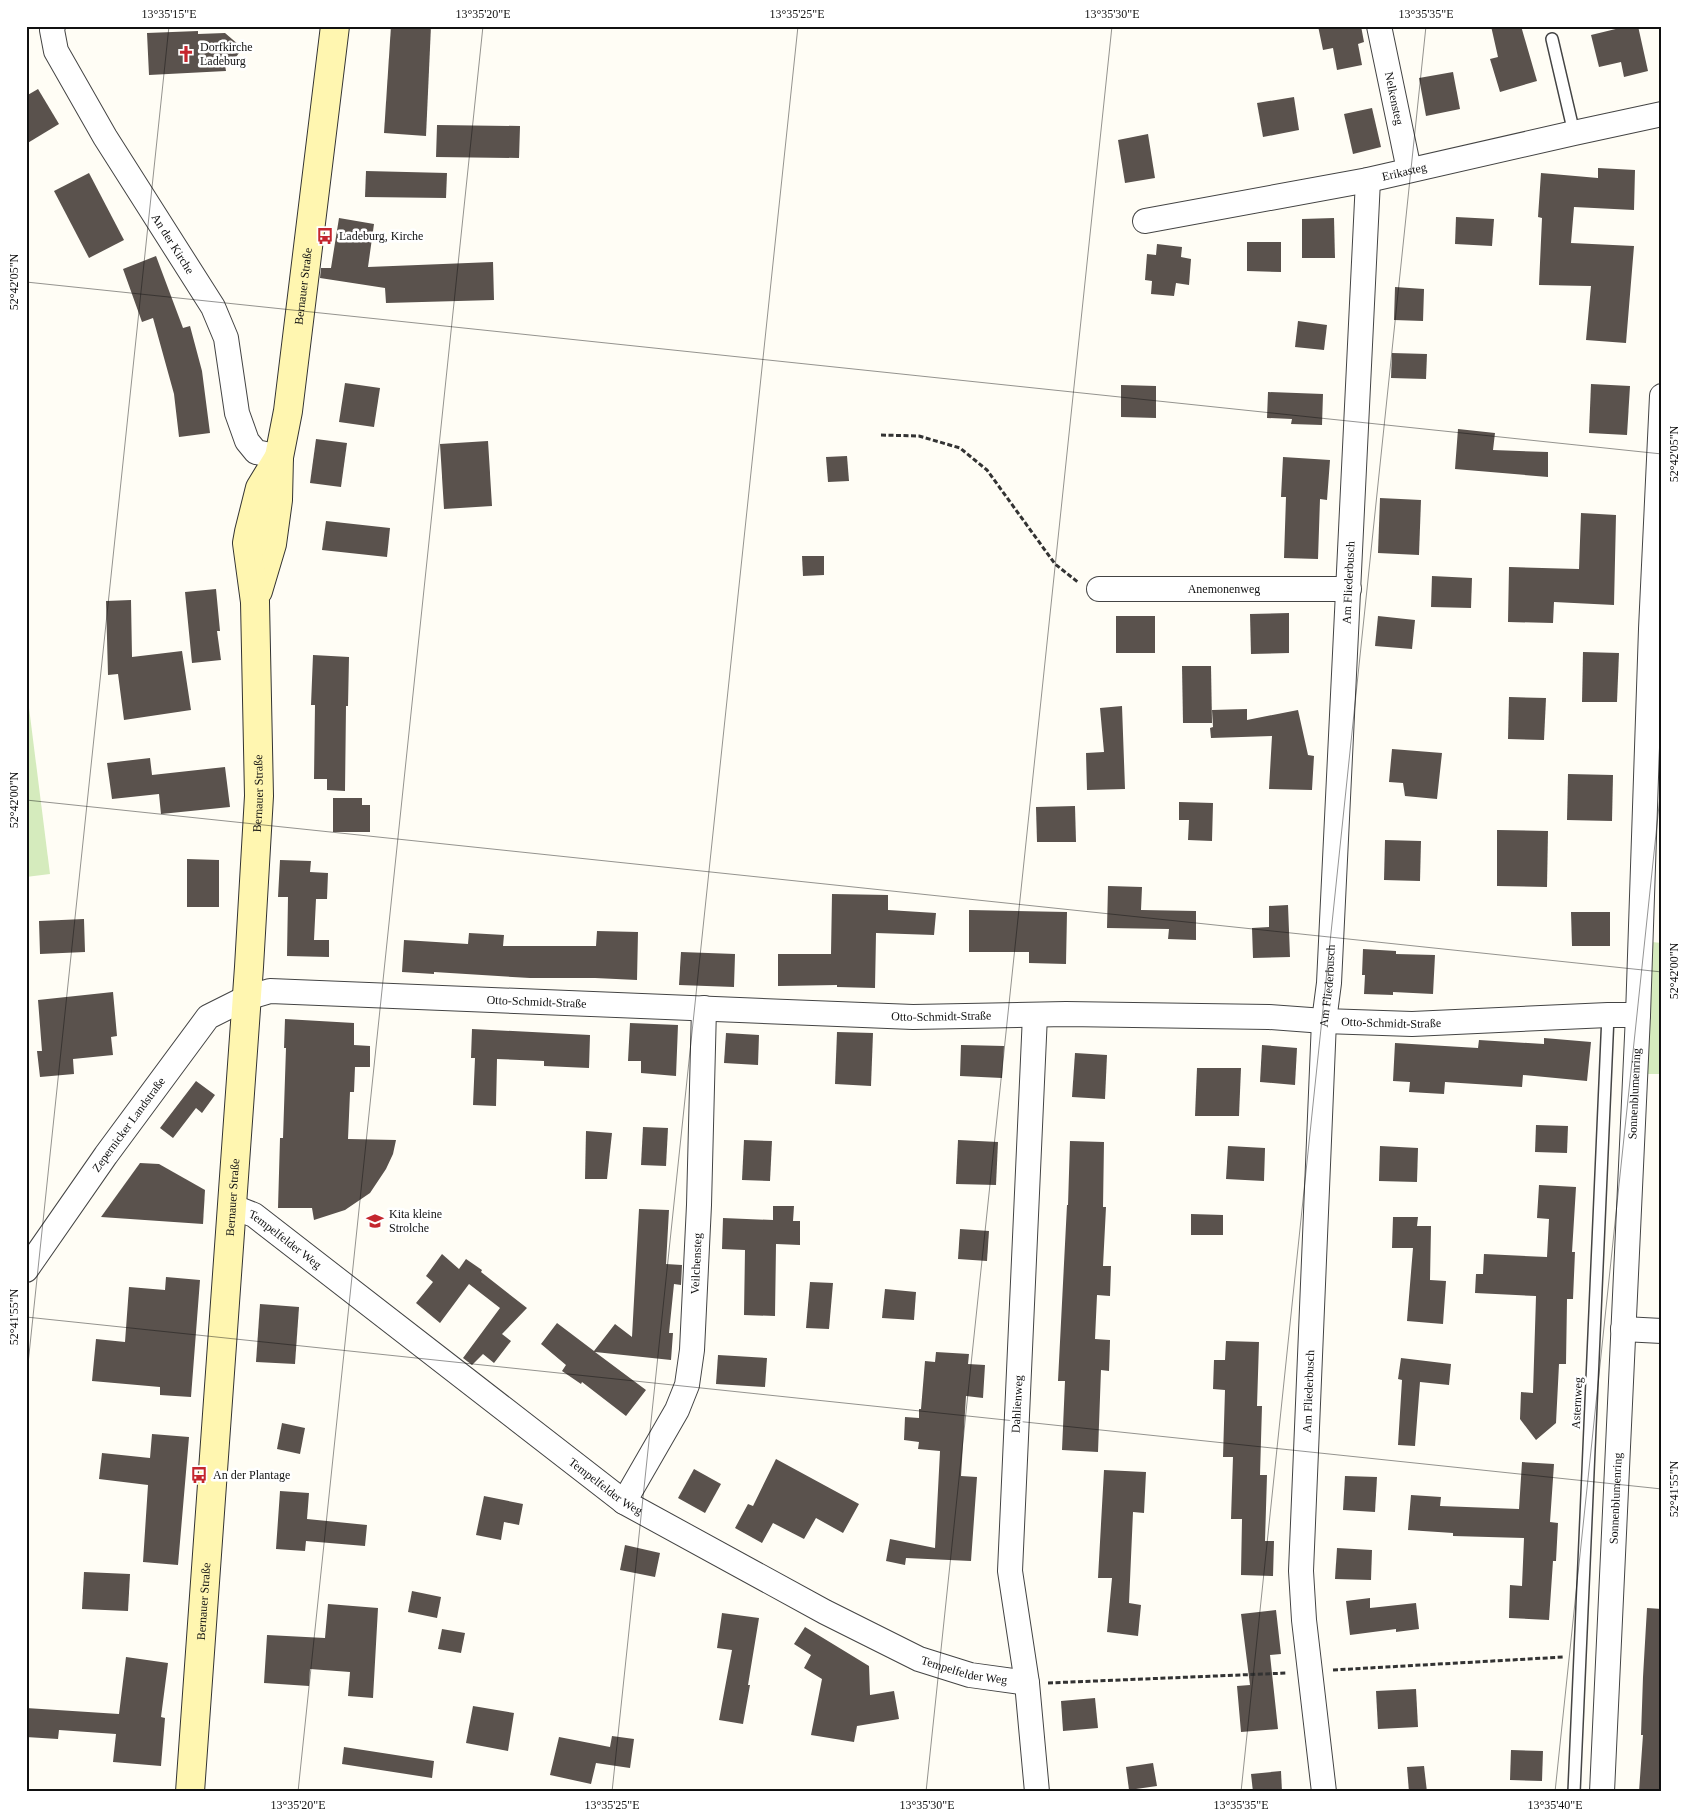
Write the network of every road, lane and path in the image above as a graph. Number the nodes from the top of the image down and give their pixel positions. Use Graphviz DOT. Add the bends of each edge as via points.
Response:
graph roads {
  1 [pos="37,26"];
  2 [pos="53,26"];
  3 [pos="335,26"];
  4 [pos="1378,26"];
  5 [pos="1552,39"];
  6 [pos="56,51"];
  7 [pos="1662,114"];
  8 [pos="1574,133"];
  9 [pos="1409,170"];
  10 [pos="1368,180"];
  11 [pos="1145,221"];
  12 [pos="1662,396"];
  13 [pos="881,435"];
  14 [pos="279,457"];
  15 [pos="1659,528"];
  16 [pos="1099,589"];
  17 [pos="1349,589"];
  18 [pos="1653,830"];
  19 [pos="246,998"];
  20 [pos="704,1008"];
  21 [pos="1035,1015"];
  22 [pos="1608,1015"];
  23 [pos="1638,1015"];
  24 [pos="1324,1021"];
  25 [pos="231,1206"];
  26 [pos="26,1270"];
  27 [pos="1623,1328"];
  28 [pos="1662,1331"];
  29 [pos="624,1502"];
  30 [pos="1027,1684"];
  31 [pos="190,1792"];
  32 [pos="1037,1792"];
  33 [pos="1324,1792"];
  34 [pos="1574,1792"];
  35 [pos="1602,1792"];
  1 -- 6 [label="street"];
  2 -- 6 [label="street, An der Kirche"];
  3 -- 14 [label="main road, Bernauer Straße" via="288,411"];
  4 -- 9 [label="street, Nelkensteg"];
  5 -- 8 [label="lane"];
  6 -- 14 [label="street, An der Kirche" via="104,137 213,306 226,338 237,413 247,440 256,452"];
  7 -- 8 [label="street, Erikasteg"];
  8 -- 9 [label="street, Erikasteg"];
  9 -- 10 [label="street, Erikasteg"];
  10 -- 11 [label="street, Erikasteg"];
  10 -- 17 [label="street, Am Fliederbusch"];
  12 -- 15 [label="street, Sonnenblumenring"];
  13 -- 16 [label="path" via="919,436 960,448 987,470 1055,564 1078,582"];
  14 -- 19 [label="main road, Bernauer Straße" via="272,544 255,602 259,796"];
  15 -- 18 [label="street, Sonnenblumenring"];
  16 -- 17 [label="street, Anemonenweg"];
  17 -- 24 [label="street, Am Fliederbusch" via="1330,983"];
  18 -- 23 [label="street, Sonnenblumenring"];
  19 -- 20 [label="street, Otto-Schmidt-Straße" via="270,991"];
  19 -- 25 [label="main road, Bernauer Straße"];
  19 -- 26 [label="street, Zepernicker Landstraße" via="208,1017"];
  20 -- 21 [label="street, Otto-Schmidt-Straße" via="913,1017"];
  20 -- 29 [label="street, Veilchensteg" via="699,1205 692,1350 687,1385 677,1410"];
  21 -- 24 [label="street, Otto-Schmidt-Straße" via="1269,1017"];
  21 -- 30 [label="street, Dahlienweg" via="1010,1571"];
  22 -- 23 [label="street, Otto-Schmidt-Straße"];
  22 -- 24 [label="street, Otto-Schmidt-Straße" via="1412,1024"];
  22 -- 34 [label="lane, Asternweg"];
  23 -- 27 [label="street, Sonnenblumenring"];
  24 -- 33 [label="street, Am Fliederbusch" via="1301,1572"];
  25 -- 29 [label="street, Tempelfelder Weg" via="254,1215"];
  25 -- 31 [label="main road, Bernauer Straße"];
  27 -- 28 [label="street"];
  27 -- 35 [label="street, Sonnenblumenring"];
  29 -- 30 [label="street, Tempelfelder Weg" via="825,1612 919,1659 970,1675"];
  30 -- 32 [label="street, Dahlienweg"];
}
